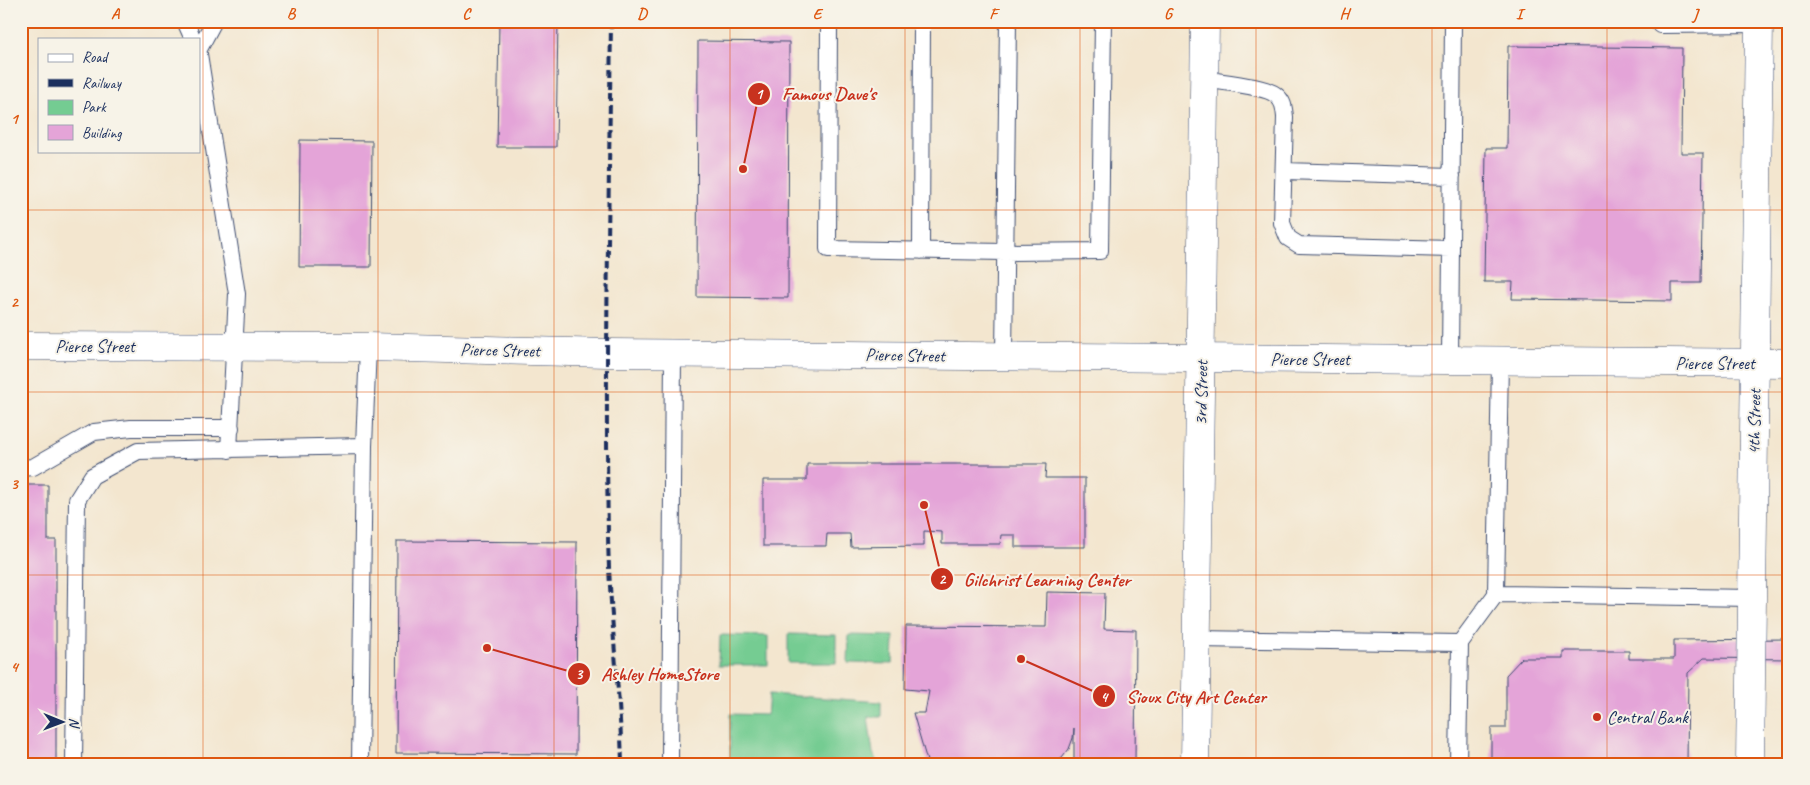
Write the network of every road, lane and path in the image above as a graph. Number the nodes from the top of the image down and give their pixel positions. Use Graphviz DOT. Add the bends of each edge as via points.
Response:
graph roads {
  1 [pos="185,21"];
  2 [pos="214,21"];
  3 [pos="830,21"];
  4 [pos="922,21"];
  5 [pos="1008,21"];
  6 [pos="1103,21"];
  7 [pos="1205,21"];
  8 [pos="1453,21"];
  9 [pos="1660,21"];
  10 [pos="1759,23"];
  11 [pos="193,38"];
  12 [pos="200,47"];
  13 [pos="200,60"];
  14 [pos="1204,79"];
  15 [pos="1284,171"];
  16 [pos="1452,176"];
  17 [pos="1451,249"];
  18 [pos="921,251"];
  19 [pos="1004,252"];
  20 [pos="21,346"];
  21 [pos="235,347"];
  22 [pos="368,347"];
  23 [pos="673,353"];
  24 [pos="1004,356"];
  25 [pos="1202,358"];
  26 [pos="1450,360"];
  27 [pos="1500,361"];
  28 [pos="1755,363"];
  29 [pos="1789,364"];
  30 [pos="231,428"];
  31 [pos="364,446"];
  32 [pos="229,450"];
  33 [pos="21,468"];
  34 [pos="1496,594"];
  35 [pos="1752,598"];
  36 [pos="1196,639"];
  37 [pos="1460,643"];
  38 [pos="74,764"];
  39 [pos="360,764"];
  40 [pos="670,764"];
  41 [pos="1195,764"];
  42 [pos="1458,764"];
  43 [pos="1750,764"];
  1 -- 11 [label="lane"];
  2 -- 12 [label="lane"];
  3 -- 18 [label="lane" via="828,249"];
  4 -- 18 [label="lane"];
  5 -- 19 [label="lane"];
  6 -- 19 [label="lane" via="1100,251"];
  7 -- 14 [label="main road, 3rd Street"];
  8 -- 16 [label="lane"];
  9 -- 10 [label="lane" via="1660,25"];
  10 -- 28 [label="main road, 4th Street"];
  13 -- 21 [label="lane" via="237,294"];
  14 -- 15 [label="lane" via="1276,94 1283,103 1285,117"];
  14 -- 25 [label="main road, 3rd Street"];
  15 -- 16 [label="lane"];
  15 -- 17 [label="lane" via="1282,222 1288,238 1299,245"];
  16 -- 17 [label="lane"];
  17 -- 26 [label="lane"];
  18 -- 19 [label="lane"];
  19 -- 24 [label="lane"];
  20 -- 21 [label="main road, Pierce Street"];
  21 -- 22 [label="main road, Pierce Street"];
  21 -- 30 [label="lane"];
  22 -- 23 [label="main road, Pierce Street"];
  22 -- 31 [label="lane"];
  23 -- 24 [label="main road, Pierce Street"];
  23 -- 40 [label="lane"];
  24 -- 25 [label="main road, Pierce Street"];
  25 -- 26 [label="main road, Pierce Street"];
  25 -- 36 [label="main road, 3rd Street"];
  26 -- 27 [label="main road, Pierce Street"];
  27 -- 28 [label="main road, Pierce Street"];
  27 -- 34 [label="lane"];
  28 -- 29 [label="main road, Pierce Street"];
  28 -- 35 [label="main road, 4th Street"];
  30 -- 32 [label="lane"];
  30 -- 33 [label="lane" via="131,428 94,432 33,466"];
  31 -- 32 [label="lane"];
  31 -- 39 [label="lane"];
  32 -- 38 [label="lane" via="138,451 92,476 78,500"];
  34 -- 35 [label="lane"];
  34 -- 37 [label="lane"];
  35 -- 43 [label="main road, 4th Street"];
  36 -- 37 [label="lane"];
  36 -- 41 [label="main road, 3rd Street"];
  37 -- 42 [label="lane"];
}
